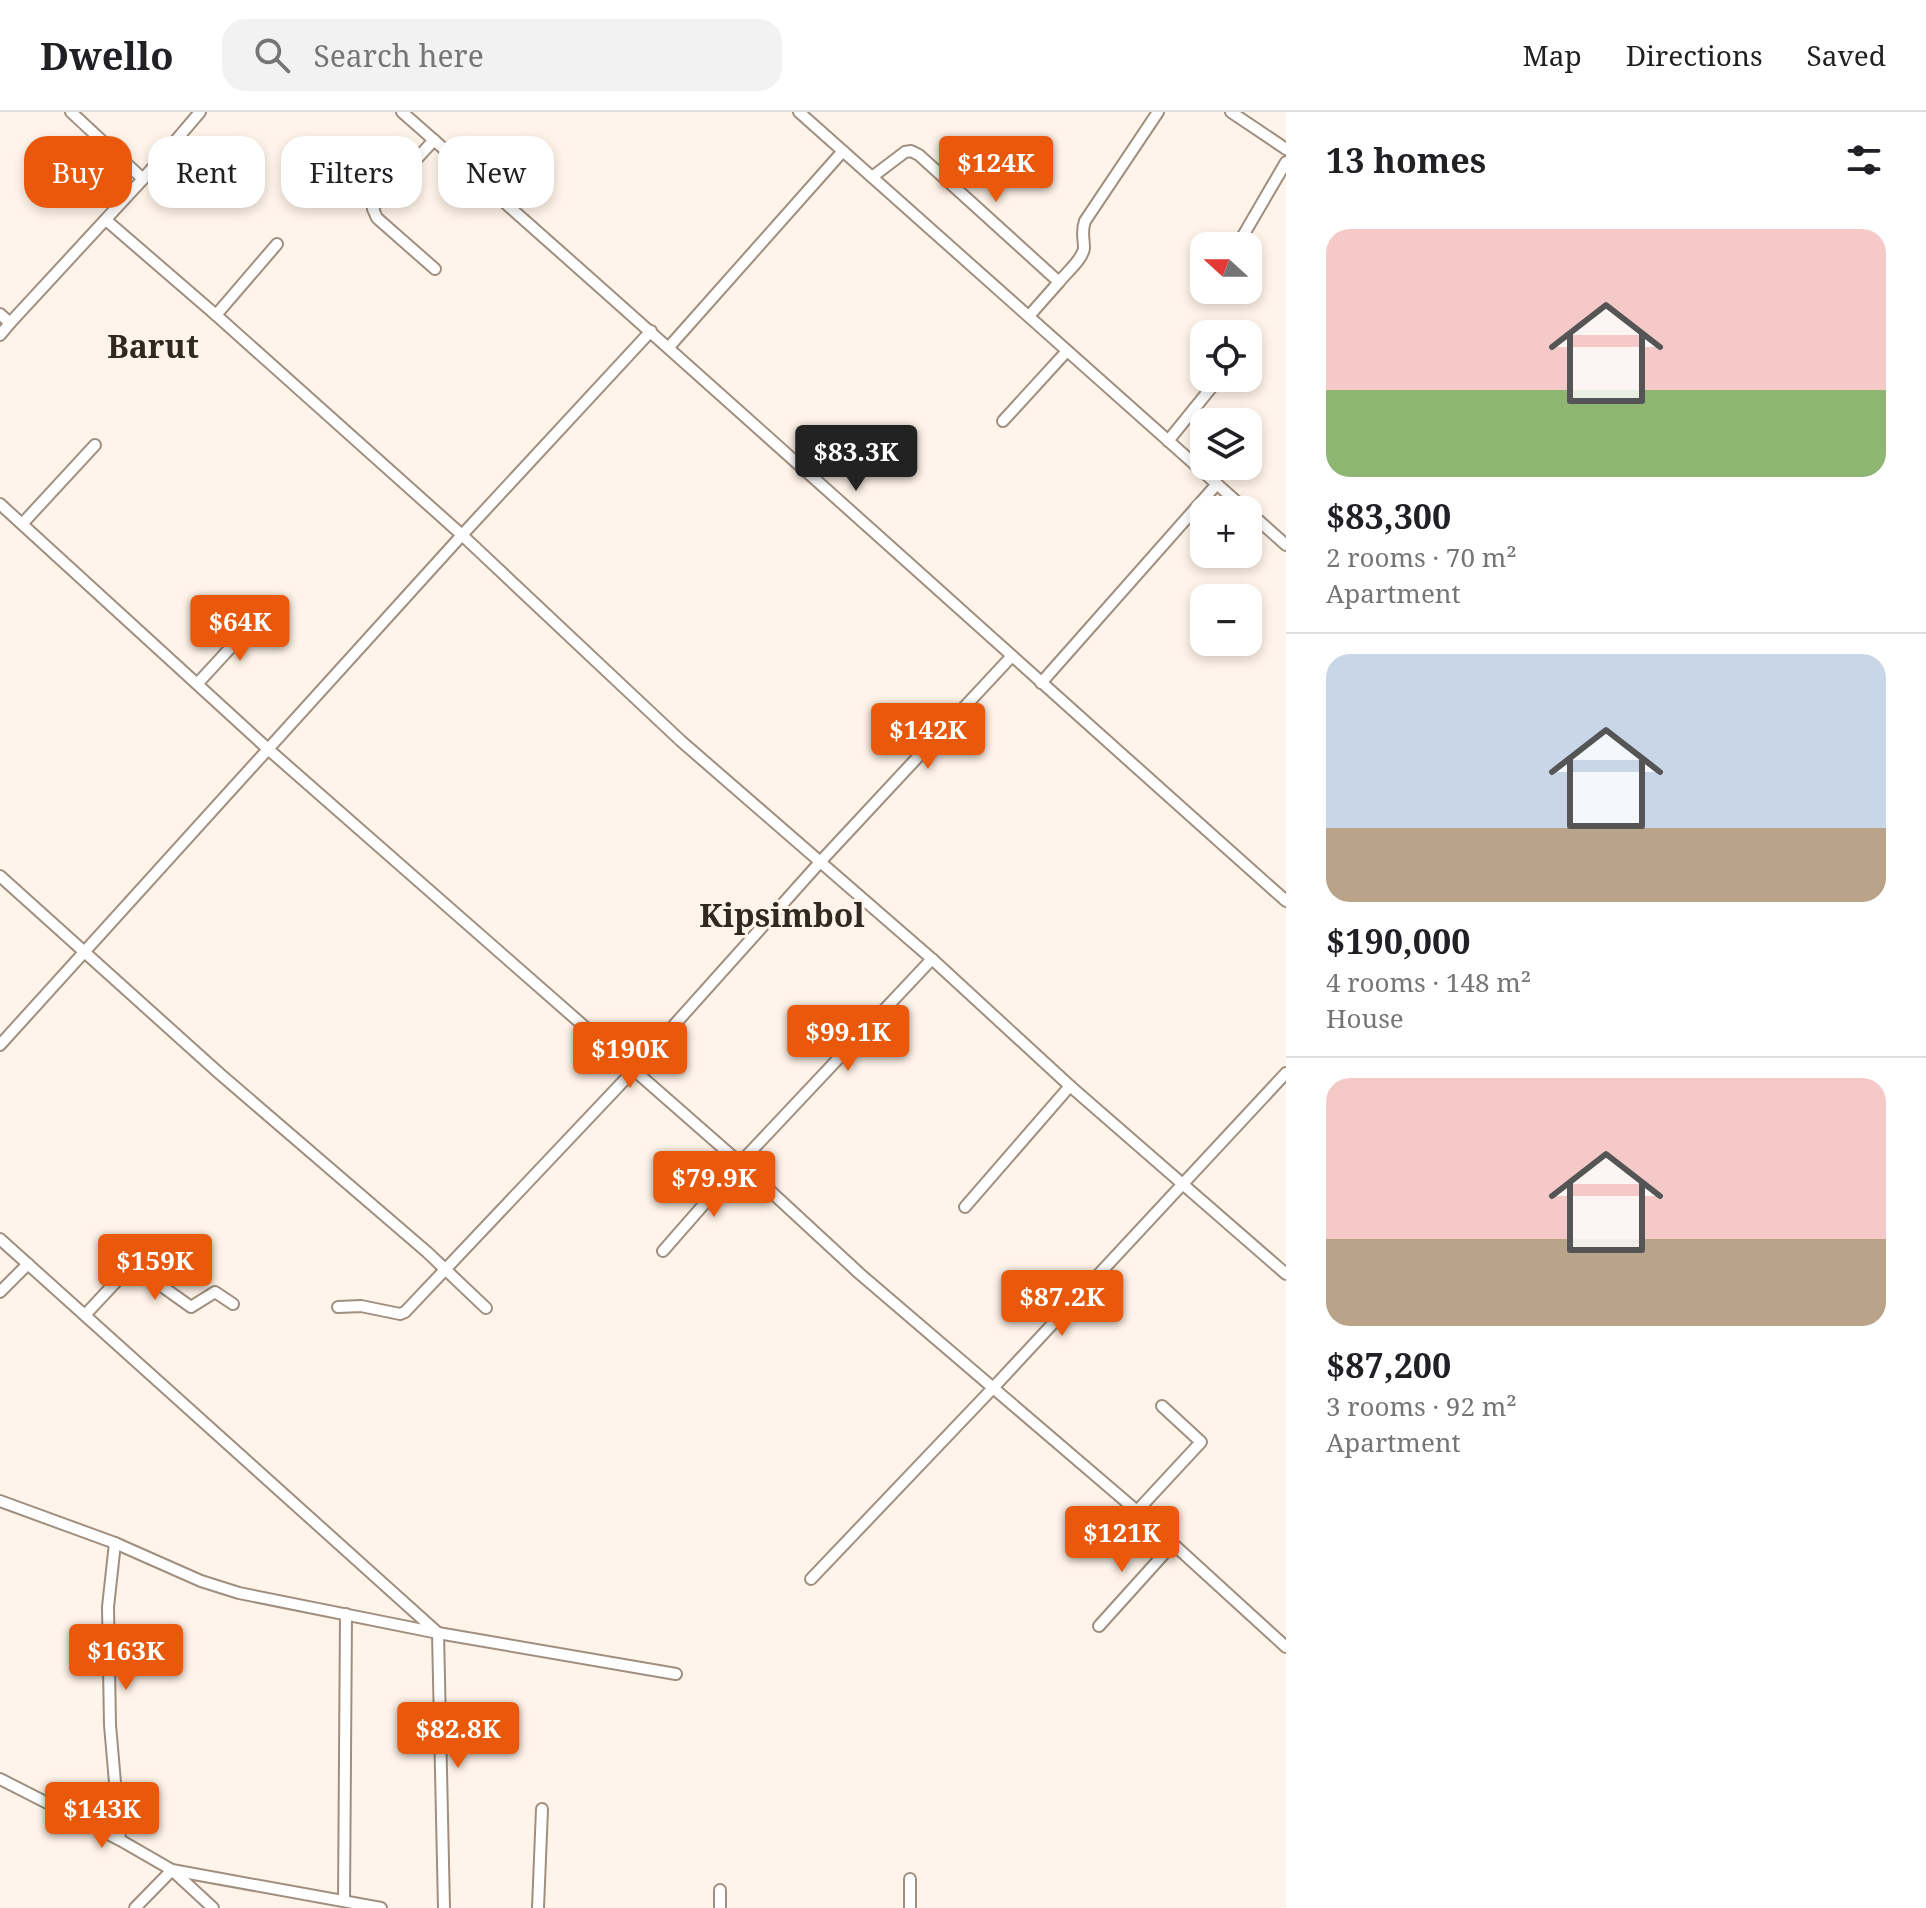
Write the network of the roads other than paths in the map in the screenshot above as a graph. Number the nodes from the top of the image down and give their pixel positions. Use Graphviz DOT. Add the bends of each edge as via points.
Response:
graph roads {
  1 [pos="71,112"];
  2 [pos="200,112"];
  3 [pos="402,112"];
  4 [pos="799,112"];
  5 [pos="1158,112"];
  6 [pos="1231,112"];
  7 [pos="434,140"];
  8 [pos="1286,149"];
  9 [pos="843,151"];
  10 [pos="1286,162"];
  11 [pos="872,177"];
  12 [pos="143,179"];
  13 [pos="106,220"];
  14 [pos="1245,232"];
  15 [pos="277,244"];
  16 [pos="435,269"];
  17 [pos="1059,282"];
  18 [pos="0,314"];
  19 [pos="216,315"];
  20 [pos="1029,316"];
  21 [pos="10,323"];
  22 [pos="651,331"];
  23 [pos="0,335"];
  24 [pos="669,347"];
  25 [pos="1067,351"];
  26 [pos="1208,392"];
  27 [pos="1003,421"];
  28 [pos="1168,441"];
  29 [pos="95,445"];
  30 [pos="1217,484"];
  31 [pos="1230,496"];
  32 [pos="0,504"];
  33 [pos="23,523"];
  34 [pos="1262,524"];
  35 [pos="462,535"];
  36 [pos="1286,545"];
  37 [pos="256,620"];
  38 [pos="1011,657"];
  39 [pos="198,683"];
  40 [pos="1041,683"];
  41 [pos="268,749"];
  42 [pos="821,861"];
  43 [pos="0,876"];
  44 [pos="1286,901"];
  45 [pos="86,953"];
  46 [pos="932,959"];
  47 [pos="0,1045"];
  48 [pos="633,1071"];
  49 [pos="1286,1073"];
  50 [pos="1070,1086"];
  51 [pos="740,1163"];
  52 [pos="1183,1183"];
  53 [pos="965,1207"];
  54 [pos="0,1239"];
  55 [pos="663,1251"];
  56 [pos="28,1264"];
  57 [pos="446,1271"];
  58 [pos="1286,1274"];
  59 [pos="0,1292"];
  60 [pos="233,1304"];
  61 [pos="338,1307"];
  62 [pos="486,1308"];
  63 [pos="85,1315"];
  64 [pos="993,1388"];
  65 [pos="1162,1406"];
  66 [pos="0,1501"];
  67 [pos="1137,1511"];
  68 [pos="115,1543"];
  69 [pos="1172,1545"];
  70 [pos="811,1579"];
  71 [pos="346,1614"];
  72 [pos="1099,1626"];
  73 [pos="438,1633"];
  74 [pos="1286,1647"];
  75 [pos="676,1674"];
  76 [pos="0,1779"];
  77 [pos="542,1809"];
  78 [pos="120,1840"];
  79 [pos="172,1870"];
  80 [pos="910,1879"];
  81 [pos="720,1890"];
  82 [pos="344,1901"];
  83 [pos="135,1908"];
  84 [pos="213,1908"];
  85 [pos="381,1908"];
  86 [pos="444,1908"];
  87 [pos="538,1908"];
  88 [pos="720,1908"];
  89 [pos="910,1908"];
  1 -- 12 [label="street"];
  2 -- 12 [label="street"];
  3 -- 7 [label="street"];
  4 -- 9 [label="street"];
  5 -- 17 [label="street" via="1085,221 1081,255"];
  6 -- 8 [label="street"];
  7 -- 16 [label="street" via="373,209"];
  7 -- 22 [label="street"];
  9 -- 11 [label="street"];
  9 -- 24 [label="street"];
  10 -- 14 [label="street"];
  11 -- 17 [label="street" via="905,152 919,155"];
  11 -- 20 [label="street"];
  12 -- 13 [label="street"];
  13 -- 19 [label="street"];
  13 -- 21 [label="street"];
  15 -- 19 [label="street"];
  17 -- 20 [label="street"];
  18 -- 21 [label="street"];
  19 -- 35 [label="street"];
  20 -- 25 [label="street"];
  21 -- 23 [label="street"];
  22 -- 24 [label="street"];
  22 -- 35 [label="street"];
  24 -- 38 [label="street"];
  25 -- 27 [label="street"];
  25 -- 28 [label="street"];
  26 -- 28 [label="street"];
  28 -- 30 [label="street"];
  29 -- 33 [label="street"];
  30 -- 31 [label="street"];
  30 -- 40 [label="street"];
  32 -- 33 [label="street"];
  33 -- 39 [label="street"];
  34 -- 36 [label="street"];
  35 -- 41 [label="street"];
  35 -- 42 [label="street" via="681,741"];
  37 -- 39 [label="street"];
  38 -- 40 [label="street"];
  38 -- 42 [label="street"];
  39 -- 41 [label="street"];
  40 -- 44 [label="street"];
  41 -- 45 [label="street"];
  41 -- 48 [label="street"];
  42 -- 46 [label="street"];
  42 -- 48 [label="street"];
  43 -- 45 [label="street"];
  45 -- 47 [label="street"];
  45 -- 57 [label="street"];
  46 -- 50 [label="street"];
  46 -- 51 [label="street"];
  48 -- 51 [label="street"];
  48 -- 57 [label="street"];
  49 -- 52 [label="street"];
  50 -- 52 [label="street"];
  50 -- 53 [label="street"];
  51 -- 55 [label="street"];
  51 -- 64 [label="street"];
  52 -- 58 [label="street"];
  52 -- 64 [label="street"];
  54 -- 56 [label="street"];
  56 -- 59 [label="street"];
  56 -- 63 [label="street"];
  57 -- 61 [label="street" via="400,1314"];
  57 -- 62 [label="street"];
  60 -- 63 [label="street" via="215,1292 191,1307 133,1268"];
  63 -- 73 [label="street"];
  64 -- 67 [label="street"];
  64 -- 70 [label="street"];
  65 -- 67 [label="street" via="1201,1442"];
  66 -- 68 [label="street"];
  67 -- 69 [label="street"];
  68 -- 71 [label="street" via="239,1593"];
  68 -- 78 [label="street" via="108,1636"];
  69 -- 72 [label="street"];
  69 -- 74 [label="street"];
  71 -- 73 [label="street"];
  71 -- 82 [label="street"];
  73 -- 75 [label="street"];
  73 -- 86 [label="street"];
  76 -- 78 [label="street"];
  77 -- 87 [label="street"];
  78 -- 79 [label="street"];
  79 -- 82 [label="street"];
  79 -- 83 [label="street"];
  79 -- 84 [label="street"];
  80 -- 89 [label="street"];
  81 -- 88 [label="street"];
  82 -- 85 [label="street"];
}
